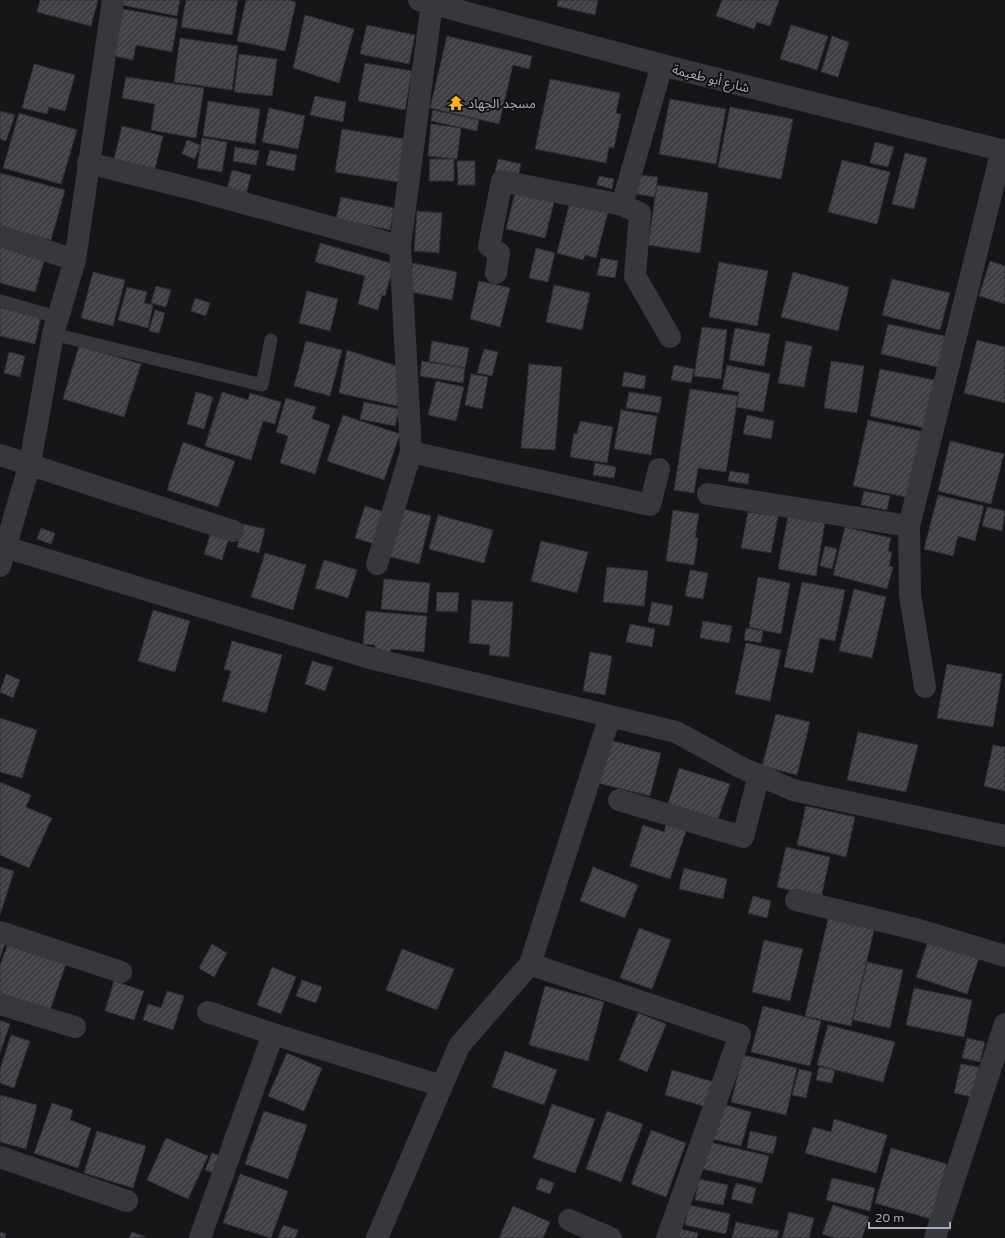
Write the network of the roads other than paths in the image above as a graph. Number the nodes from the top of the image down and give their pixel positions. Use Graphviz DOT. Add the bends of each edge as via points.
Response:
graph roads {
  1 [pos="113,0"];
  2 [pos="425,2"];
  3 [pos="662,65"];
  4 [pos="1004,151"];
  5 [pos="88,163"];
  6 [pos="622,205"];
  7 [pos="0,236"];
  8 [pos="400,246"];
  9 [pos="75,260"];
  10 [pos="496,273"];
  11 [pos="0,300"];
  12 [pos="55,325"];
  13 [pos="670,336"];
  14 [pos="271,340"];
  15 [pos="411,452"];
  16 [pos="0,455"];
  17 [pos="30,463"];
  18 [pos="659,468"];
  19 [pos="708,494"];
  20 [pos="908,526"];
  21 [pos="233,531"];
  22 [pos="2,556"];
  23 [pos="377,564"];
  24 [pos="925,687"];
  25 [pos="610,716"];
  26 [pos="758,775"];
  27 [pos="619,800"];
  28 [pos="1005,836"];
  29 [pos="796,900"];
  30 [pos="0,932"];
  31 [pos="1005,956"];
  32 [pos="530,964"];
  33 [pos="121,972"];
  34 [pos="0,1004"];
  35 [pos="208,1012"];
  36 [pos="1005,1024"];
  37 [pos="75,1027"];
  38 [pos="273,1034"];
  39 [pos="442,1086"];
  40 [pos="0,1157"];
  41 [pos="127,1201"];
  42 [pos="569,1220"];
  43 [pos="200,1238"];
  44 [pos="377,1238"];
  45 [pos="611,1238"];
  46 [pos="667,1238"];
  47 [pos="935,1238"];
  1 -- 5 [label="street"];
  2 -- 3 [label="street, شارع أبو طعيمة"];
  2 -- 8 [label="street"];
  3 -- 4 [label="street, شارع أبو طعيمة"];
  3 -- 6 [label="street"];
  4 -- 20 [label="street"];
  5 -- 8 [label="street"];
  5 -- 9 [label="street"];
  6 -- 10 [label="street" via="502,181 489,246 499,252"];
  6 -- 13 [label="street" via="640,213 635,276"];
  7 -- 9 [label="street"];
  8 -- 15 [label="street"];
  9 -- 12 [label="street"];
  11 -- 12 [label="lane"];
  12 -- 14 [label="lane" via="262,385"];
  12 -- 17 [label="street"];
  15 -- 18 [label="street" via="650,505"];
  15 -- 23 [label="street"];
  16 -- 17 [label="street"];
  17 -- 21 [label="street"];
  17 -- 22 [label="street"];
  19 -- 20 [label="street"];
  20 -- 24 [label="street" via="910,595"];
  22 -- 25 [label="street" via="370,658"];
  25 -- 26 [label="street" via="676,732"];
  25 -- 32 [label="street"];
  26 -- 27 [label="street" via="743,837"];
  26 -- 28 [label="street" via="793,790"];
  29 -- 31 [label="street" via="919,930"];
  30 -- 33 [label="street"];
  32 -- 39 [label="street" via="459,1046"];
  32 -- 46 [label="street" via="740,1035"];
  34 -- 37 [label="street"];
  35 -- 38 [label="street"];
  36 -- 47 [label="street"];
  38 -- 39 [label="street"];
  38 -- 43 [label="street"];
  39 -- 44 [label="street"];
  40 -- 41 [label="street"];
  42 -- 45 [label="street"];
}
